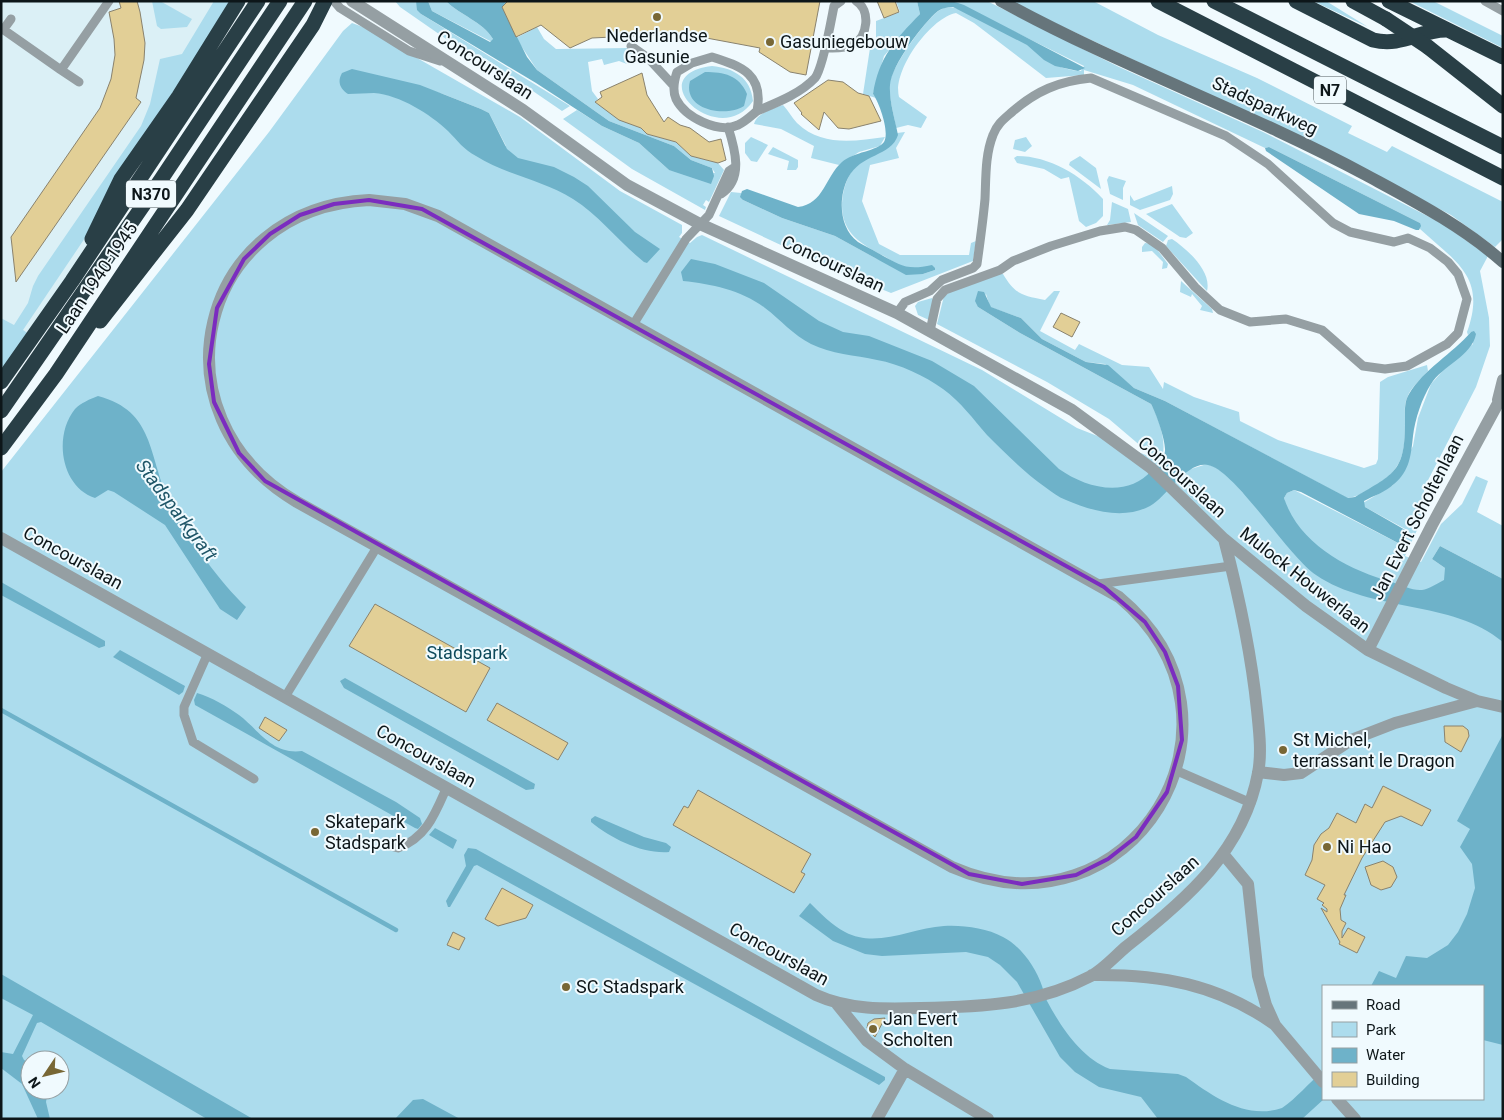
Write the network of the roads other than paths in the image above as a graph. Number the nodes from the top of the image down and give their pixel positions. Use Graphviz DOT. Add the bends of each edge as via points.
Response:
graph roads {
  1 [pos="109,1"];
  2 [pos="238,1"];
  3 [pos="258,1"];
  4 [pos="280,1"];
  5 [pos="325,1"];
  6 [pos="334,1"];
  7 [pos="352,1"];
  8 [pos="840,1"];
  9 [pos="856,1"];
  10 [pos="1001,1"];
  11 [pos="1158,1"];
  12 [pos="1214,1"];
  13 [pos="1296,1"];
  14 [pos="1353,1"];
  15 [pos="1389,1"];
  16 [pos="1485,1"];
  17 [pos="302,6"];
  18 [pos="1503,11"];
  19 [pos="11,19"];
  20 [pos="2,29"];
  21 [pos="1446,30"];
  22 [pos="631,46"];
  23 [pos="825,48"];
  24 [pos="1503,58"];
  25 [pos="448,64"];
  26 [pos="61,70"];
  27 [pos="79,82"];
  28 [pos="673,84"];
  29 [pos="1503,106"];
  30 [pos="756,111"];
  31 [pos="728,127"];
  32 [pos="1503,147"];
  33 [pos="1503,178"];
  34 [pos="700,224"];
  35 [pos="1503,262"];
  36 [pos="72,281"];
  37 [pos="897,313"];
  38 [pos="633,325"];
  39 [pos="930,331"];
  40 [pos="56,374"];
  41 [pos="1503,380"];
  42 [pos="1,382"];
  43 [pos="1501,397"];
  44 [pos="1,411"];
  45 [pos="1,448"];
  46 [pos="1,538"];
  47 [pos="1224,539"];
  48 [pos="377,547"];
  49 [pos="1231,566"];
  50 [pos="1098,584"];
  51 [pos="1368,650"];
  52 [pos="208,654"];
  53 [pos="285,697"];
  54 [pos="1477,701"];
  55 [pos="1503,707"];
  56 [pos="1176,770"];
  57 [pos="1258,772"];
  58 [pos="254,779"];
  59 [pos="446,788"];
  60 [pos="1251,804"];
  61 [pos="390,846"];
  62 [pos="1224,854"];
  63 [pos="1092,975"];
  64 [pos="837,1004"];
  65 [pos="1275,1025"];
  66 [pos="904,1069"];
  67 [pos="1319,1077"];
  68 [pos="1338,1100"];
  69 [pos="877,1119"];
  70 [pos="988,1119"];
  71 [pos="1355,1119"];
  1 -- 26 [label="lane"];
  2 -- 36 [label="highway, N370" via="179,96 121,179"];
  3 -- 36 [label="highway, N370"];
  4 -- 44 [label="highway, Laan 1940-1945 / N370"];
  5 -- 40 [label="highway, N370" via="313,25 187,210"];
  6 -- 25 [label="lane" via="409,51"];
  7 -- 25 [label="street, Concourslaan"];
  8 -- 23 [label="lane" via="834,6"];
  9 -- 23 [label="lane" via="866,12 866,26 855,44"];
  10 -- 35 [label="main road, Stadsparkweg" via="1097,50 1265,124 1396,190 1442,216"];
  11 -- 33 [label="highway, N7"];
  12 -- 32 [label="highway, N7"];
  13 -- 21 [label="highway" via="1373,40 1386,43"];
  14 -- 29 [label="highway, bridge" via="1428,48"];
  15 -- 21 [label="highway"];
  16 -- 18 [label="lane"];
  17 -- 40 [label="highway, Laan 1940-1945 / N370"];
  19 -- 20 [label="lane"];
  20 -- 26 [label="lane"];
  21 -- 24 [label="highway"];
  22 -- 28 [label="lane" via="648,58"];
  23 -- 30 [label="lane" via="816,78 784,100"];
  25 -- 34 [label="street, Concourslaan" via="523,110 627,186"];
  26 -- 27 [label="lane"];
  28 -- 30 [label="lane" via="677,72 712,57 738,65 753,78 757,87 759,101"];
  28 -- 31 [label="lane" via="676,99 683,109 701,121"];
  30 -- 31 [label="lane" via="737,126"];
  31 -- 34 [label="lane" via="735,149 735,167 729,172 709,215"];
  34 -- 37 [label="street, Concourslaan"];
  34 -- 38 [label="lane" via="686,239"];
  36 -- 42 [label="highway, N370"];
  37 -- 39 [label="street, Concourslaan"];
  37 -- 39 [label="lane" via="905,302 977,264 986,166 999,122 1046,87 1091,78 1226,136 1268,164 1333,223 1350,232 1394,242 1408,238 1430,248 1458,274 1467,299 1458,332 1447,344 1407,366 1372,368 1363,366 1322,330 1286,319 1250,322 1220,310 1195,287 1162,248 1125,226 1051,246 1013,261 1000,270 945,290 937,299"];
  38 -- 48 [label="street" via="438,216 405,204 369,200 334,204 300,215 270,234 239,266 217,308 209,364 210,383 218,411 239,453 265,481"];
  38 -- 50 [label="street"];
  39 -- 47 [label="street, Concourslaan" via="1072,410 1152,468"];
  40 -- 45 [label="highway, Laan 1940-1945 / N370"];
  41 -- 43 [label="street, Jan Evert Scholtenlaan"];
  43 -- 51 [label="street, Jan Evert Scholtenlaan"];
  46 -- 52 [label="street, Concourslaan"];
  47 -- 49 [label="street, Concourslaan"];
  47 -- 51 [label="street, Mulock Houwerlaan" via="1306,606"];
  48 -- 53 [label="lane"];
  48 -- 56 [label="street" via="952,867 986,880 1022,884 1058,880 1108,860 1148,823"];
  49 -- 50 [label="lane"];
  49 -- 57 [label="street, Concourslaan" via="1253,664 1260,754"];
  50 -- 56 [label="street" via="1145,622 1165,652 1178,686 1182,722"];
  51 -- 54 [label="street, Mulock Houwerlaan"];
  52 -- 53 [label="street, Concourslaan"];
  52 -- 58 [label="lane" via="184,708 192,742"];
  53 -- 59 [label="street, Concourslaan"];
  54 -- 55 [label="street, Mulock Houwerlaan"];
  54 -- 57 [label="street" via="1395,723 1351,740 1301,772 1284,775"];
  56 -- 60 [label="lane"];
  57 -- 60 [label="street, Concourslaan"];
  59 -- 61 [label="lane" via="430,824 418,838 398,848"];
  59 -- 64 [label="street, Concourslaan"];
  60 -- 62 [label="street, Concourslaan" via="1238,834"];
  62 -- 63 [label="street, Concourslaan" via="1197,886 1157,923"];
  62 -- 65 [label="street" via="1248,884 1258,976"];
  63 -- 64 [label="street, Concourslaan" via="1053,991 986,1007 885,1008"];
  63 -- 65 [label="street" via="1129,975 1194,986 1248,1006"];
  64 -- 66 [label="street" via="867,1041"];
  65 -- 67 [label="street"];
  66 -- 69 [label="street"];
  66 -- 70 [label="street"];
  68 -- 71 [label="street"];
}
